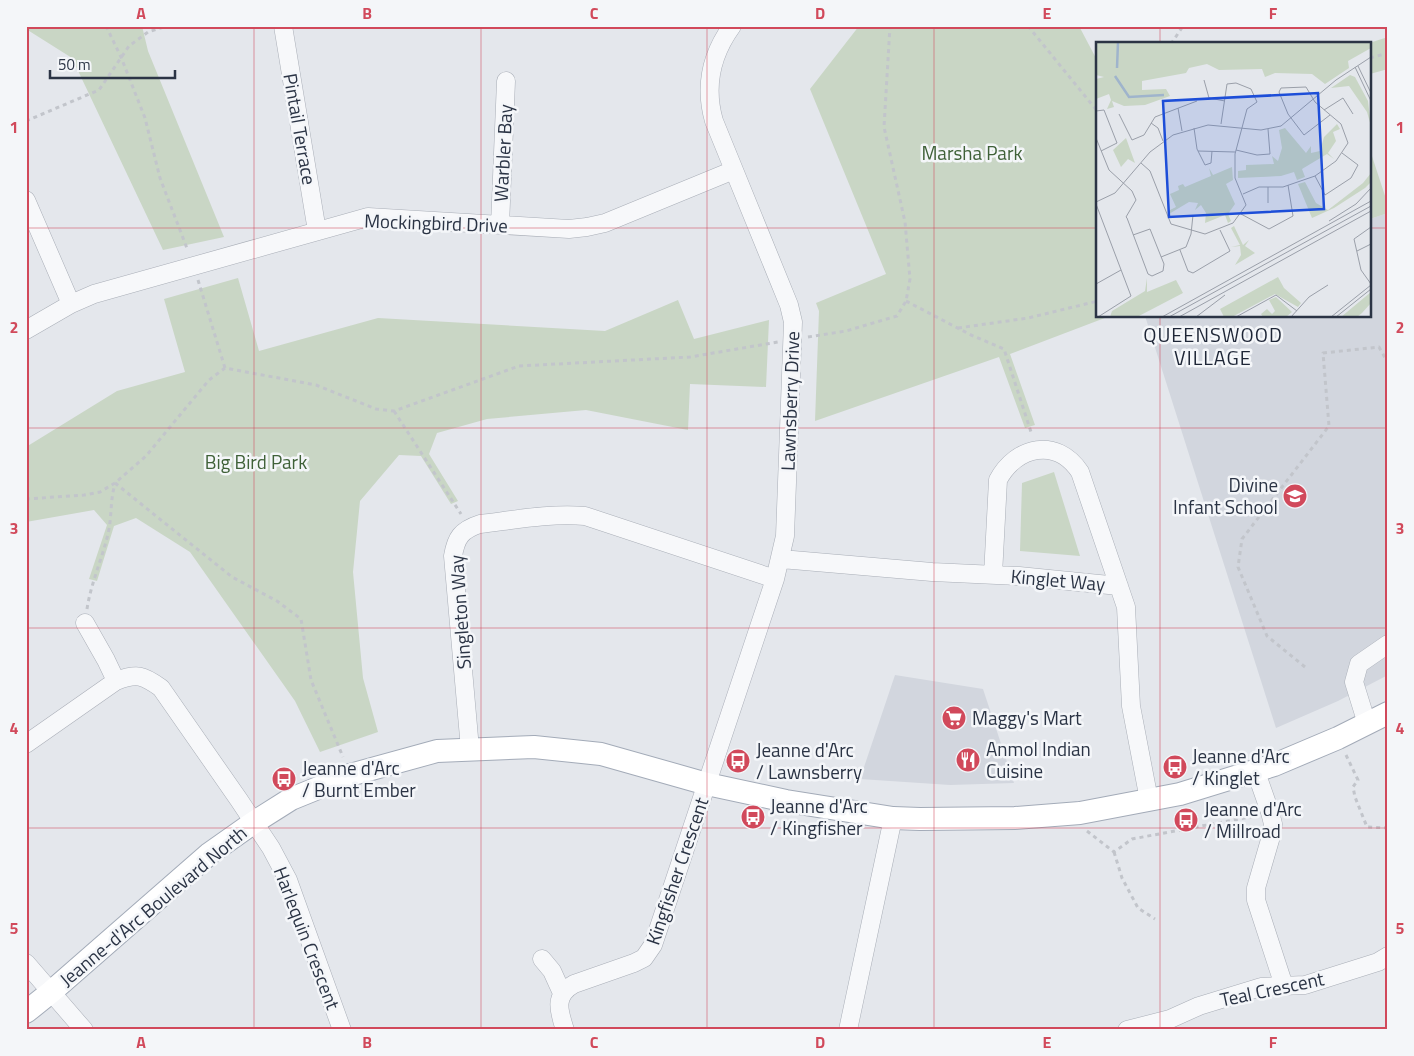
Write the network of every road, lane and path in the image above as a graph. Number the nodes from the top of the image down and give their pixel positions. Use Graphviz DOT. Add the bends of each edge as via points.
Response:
graph roads {
  1 [pos="106,26"];
  2 [pos="167,26"];
  3 [pos="283,26"];
  4 [pos="732,26"];
  5 [pos="890,26"];
  6 [pos="1028,26"];
  7 [pos="1183,26"];
  8 [pos="1173,42"];
  9 [pos="1388,53"];
  10 [pos="121,57"];
  11 [pos="1372,57"];
  12 [pos="506,81"];
  13 [pos="1096,110"];
  14 [pos="26,121"];
  15 [pos="734,170"];
  16 [pos="26,200"];
  17 [pos="500,225"];
  18 [pos="317,231"];
  19 [pos="194,266"];
  20 [pos="906,301"];
  21 [pos="1096,301"];
  22 [pos="70,304"];
  23 [pos="958,328"];
  24 [pos="26,330"];
  25 [pos="805,337"];
  26 [pos="781,341"];
  27 [pos="1388,363"];
  28 [pos="225,368"];
  29 [pos="394,411"];
  30 [pos="1037,449"];
  31 [pos="115,483"];
  32 [pos="26,499"];
  33 [pos="470,527"];
  34 [pos="781,559"];
  35 [pos="993,575"];
  36 [pos="775,579"];
  37 [pos="1119,586"];
  38 [pos="86,623"];
  39 [pos="1388,644"];
  40 [pos="1305,667"];
  41 [pos="116,681"];
  42 [pos="1388,713"];
  43 [pos="1367,724"];
  44 [pos="26,744"];
  45 [pos="470,749"];
  46 [pos="1346,755"];
  47 [pos="1256,772"];
  48 [pos="350,775"];
  49 [pos="707,784"];
  50 [pos="1149,800"];
  51 [pos="1270,812"];
  52 [pos="1080,813"];
  53 [pos="893,818"];
  54 [pos="253,823"];
  55 [pos="1388,828"];
  56 [pos="1114,852"];
  57 [pos="1155,919"];
  58 [pos="1388,956"];
  59 [pos="542,960"];
  60 [pos="26,963"];
  61 [pos="1284,986"];
  62 [pos="52,992"];
  63 [pos="562,993"];
  64 [pos="26,1012"];
  65 [pos="852,1029"];
  66 [pos="84,1030"];
  67 [pos="342,1030"];
  68 [pos="565,1030"];
  69 [pos="1127,1030"];
  1 -- 10 [label="path"];
  2 -- 10 [label="path" via="148,32 129,46"];
  3 -- 18 [label="street, Pintail Terrace"];
  4 -- 15 [label="street, Lawnsberry Drive" via="714,60 709,90 714,121"];
  5 -- 20 [label="path" via="884,127 905,222 910,280"];
  6 -- 13 [label="path"];
  7 -- 8 [label="path"];
  9 -- 11 [label="path"];
  10 -- 14 [label="path" via="99,90"];
  10 -- 19 [label="path" via="145,118 160,178"];
  12 -- 17 [label="street, Warbler Bay"];
  15 -- 17 [label="street, Mockingbird Drive" via="605,223 569,229"];
  15 -- 34 [label="street, Lawnsberry Drive" via="793,322"];
  16 -- 22 [label="street"];
  17 -- 18 [label="street, Mockingbird Drive" via="368,217"];
  18 -- 19 [label="street, Mockingbird Drive"];
  19 -- 22 [label="street, Mockingbird Drive" via="94,294"];
  19 -- 28 [label="path"];
  20 -- 23 [label="path"];
  20 -- 25 [label="path" via="896,316"];
  21 -- 23 [label="path" via="1014,320"];
  22 -- 24 [label="street, Mockingbird Drive"];
  23 -- 30 [label="path" via="1004,349"];
  26 -- 29 [label="path" via="690,357 518,366"];
  27 -- 40 [label="path" via="1379,347 1323,353 1329,426 1242,539 1238,566 1267,636"];
  28 -- 29 [label="path" via="316,385 376,409"];
  28 -- 31 [label="path" via="209,380 146,456"];
  29 -- 33 [label="path"];
  30 -- 35 [label="street" via="1016,458 1004,468 998,480"];
  30 -- 37 [label="street" via="1063,454 1080,472"];
  31 -- 32 [label="path" via="84,496"];
  31 -- 38 [label="path" via="109,532 89,596"];
  31 -- 48 [label="path" via="232,577 301,619 312,680"];
  33 -- 36 [label="street, Singleton Way" via="585,516"];
  33 -- 45 [label="street, Singleton Way" via="456,541 453,556"];
  34 -- 35 [label="street, Kinglet Way"];
  34 -- 36 [label="street, Lawnsberry Drive"];
  35 -- 37 [label="street, Kinglet Way"];
  36 -- 49 [label="street, Lawnsberry Drive"];
  37 -- 50 [label="street, Kinglet Way" via="1126,606 1132,706"];
  38 -- 41 [label="street"];
  39 -- 43 [label="street" via="1358,664 1354,682"];
  41 -- 44 [label="street"];
  41 -- 54 [label="street, Harlequin Crescent" via="130,676 148,678 161,688"];
  42 -- 43 [label="main road, Jeanne-d'Arc Boulevard North"];
  43 -- 47 [label="main road, Jeanne-d'Arc Boulevard North"];
  45 -- 48 [label="main road, Jeanne-d'Arc Boulevard North" via="437,751"];
  45 -- 49 [label="main road, Jeanne-d'Arc Boulevard North" via="534,747 602,754"];
  46 -- 55 [label="path" via="1358,780 1353,787 1367,827"];
  47 -- 50 [label="main road, Jeanne-d'Arc Boulevard North"];
  47 -- 51 [label="street"];
  48 -- 54 [label="main road, Jeanne-d'Arc Boulevard North" via="291,799"];
  49 -- 53 [label="main road, Jeanne-d'Arc Boulevard North" via="786,801"];
  49 -- 63 [label="street, Kingfisher Crescent" via="649,952 634,963 574,984"];
  50 -- 52 [label="main road, Jeanne-d'Arc Boulevard North"];
  51 -- 56 [label="path" via="1132,839"];
  51 -- 61 [label="street" via="1272,834 1256,888 1256,900"];
  52 -- 53 [label="main road, Jeanne-d'Arc Boulevard North" via="1015,818"];
  52 -- 56 [label="path" via="1087,832"];
  53 -- 65 [label="street"];
  54 -- 62 [label="main road, Jeanne-d'Arc Boulevard North" via="210,854"];
  54 -- 67 [label="street, Harlequin Crescent" via="288,880"];
  56 -- 57 [label="path" via="1122,878 1138,908"];
  58 -- 61 [label="street, Teal Crescent" via="1305,985"];
  59 -- 63 [label="street" via="552,971"];
  60 -- 62 [label="street"];
  61 -- 69 [label="street, Teal Crescent" via="1261,987 1199,1006 1170,1019"];
  62 -- 64 [label="main road, Jeanne-d'Arc Boulevard North"];
  62 -- 66 [label="street"];
  63 -- 68 [label="street" via="559,1011"];
}
